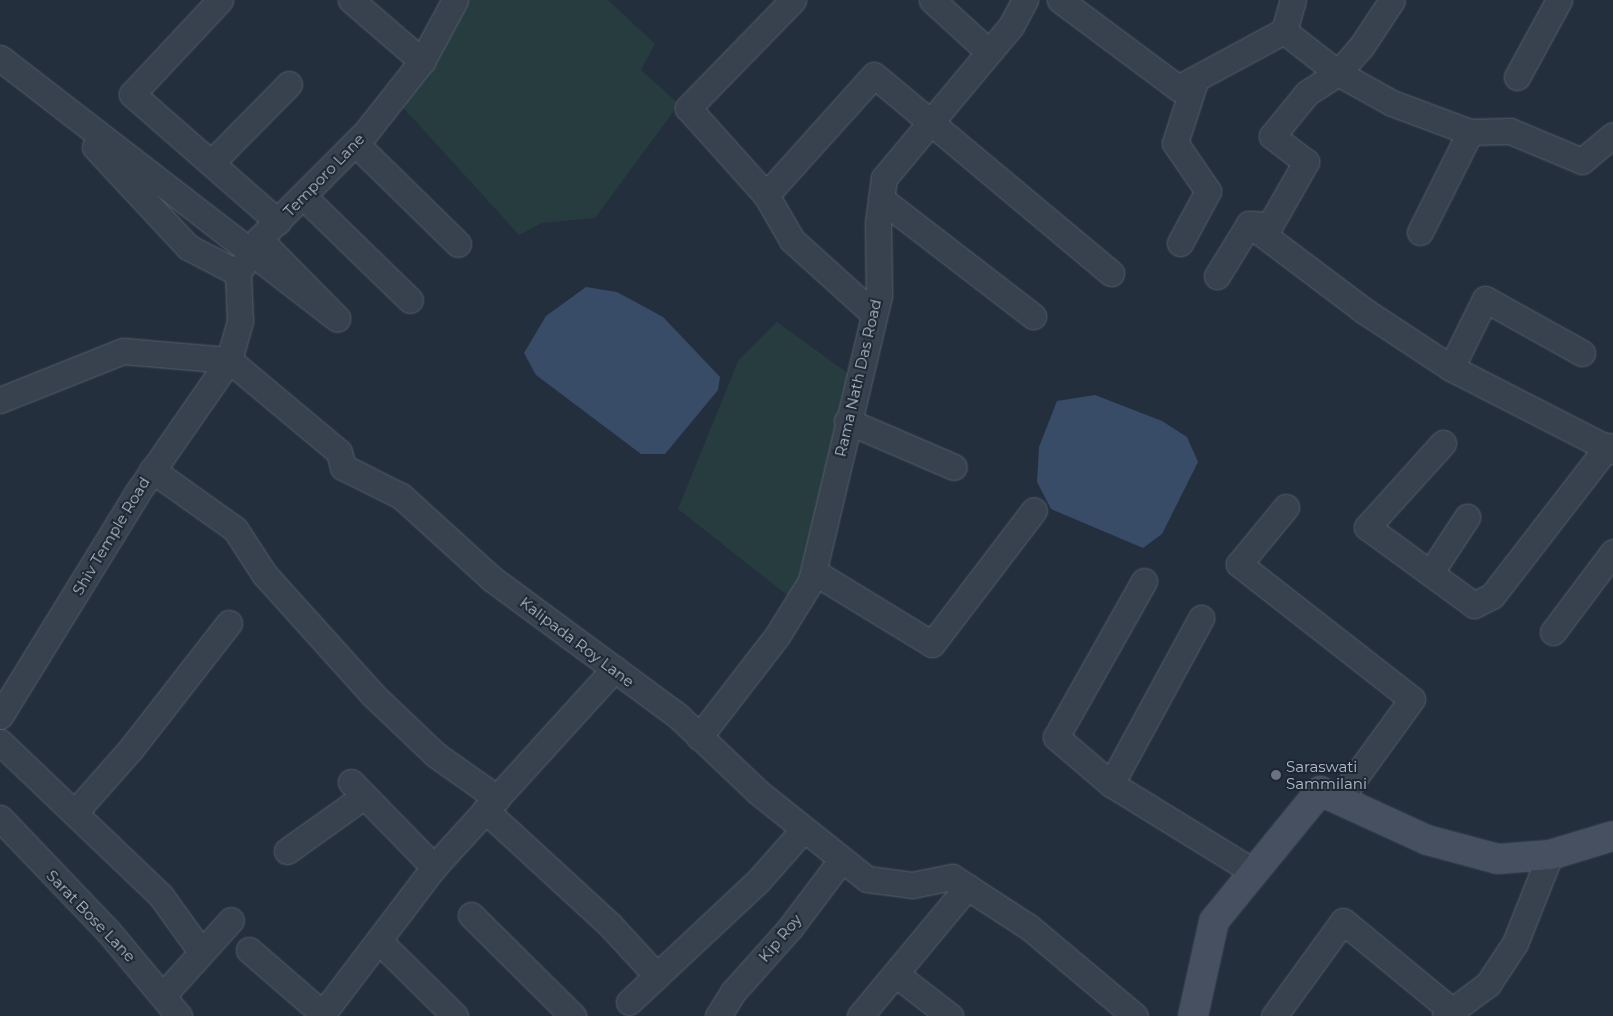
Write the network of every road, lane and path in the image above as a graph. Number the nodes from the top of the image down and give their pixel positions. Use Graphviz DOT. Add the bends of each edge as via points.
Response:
graph roads {
  1 [pos="220,0"];
  2 [pos="351,0"];
  3 [pos="455,0"];
  4 [pos="793,0"];
  5 [pos="932,0"];
  6 [pos="1025,0"];
  7 [pos="1060,0"];
  8 [pos="1293,0"];
  9 [pos="1392,0"];
  10 [pos="1559,0"];
  11 [pos="1284,31"];
  12 [pos="989,52"];
  13 [pos="0,58"];
  14 [pos="422,61"];
  15 [pos="1338,73"];
  16 [pos="1517,77"];
  17 [pos="1195,81"];
  18 [pos="34,84"];
  19 [pos="289,84"];
  20 [pos="929,121"];
  21 [pos="1470,132"];
  22 [pos="1613,135"];
  23 [pos="354,143"];
  24 [pos="213,161"];
  25 [pos="766,195"];
  26 [pos="303,196"];
  27 [pos="881,199"];
  28 [pos="278,222"];
  29 [pos="1249,224"];
  30 [pos="1420,232"];
  31 [pos="259,239"];
  32 [pos="1180,243"];
  33 [pos="458,244"];
  34 [pos="238,273"];
  35 [pos="1111,273"];
  36 [pos="1217,276"];
  37 [pos="410,300"];
  38 [pos="874,314"];
  39 [pos="1033,316"];
  40 [pos="1582,353"];
  41 [pos="229,360"];
  42 [pos="1451,368"];
  43 [pos="0,400"];
  44 [pos="847,422"];
  45 [pos="1443,443"];
  46 [pos="1610,449"];
  47 [pos="954,467"];
  48 [pos="152,470"];
  49 [pos="1286,508"];
  50 [pos="1034,510"];
  51 [pos="1467,517"];
  52 [pos="1613,552"];
  53 [pos="814,572"];
  54 [pos="1431,572"];
  55 [pos="1144,581"];
  56 [pos="1201,618"];
  57 [pos="230,623"];
  58 [pos="1553,632"];
  59 [pos="614,669"];
  60 [pos="0,716"];
  61 [pos="699,737"];
  62 [pos="0,742"];
  63 [pos="1111,784"];
  64 [pos="1340,798"];
  65 [pos="491,804"];
  66 [pos="76,811"];
  67 [pos="0,818"];
  68 [pos="804,829"];
  69 [pos="1613,836"];
  70 [pos="287,851"];
  71 [pos="1550,855"];
  72 [pos="842,859"];
  73 [pos="434,867"];
  74 [pos="1251,870"];
  75 [pos="967,887"];
  76 [pos="471,915"];
  77 [pos="231,920"];
  78 [pos="380,942"];
  79 [pos="200,950"];
  80 [pos="249,950"];
  81 [pos="657,976"];
  82 [pos="898,976"];
  83 [pos="164,993"];
  84 [pos="629,1002"];
  85 [pos="1448,1014"];
  86 [pos="322,1015"];
  87 [pos="452,1015"];
  88 [pos="179,1016"];
  89 [pos="573,1016"];
  90 [pos="718,1016"];
  91 [pos="860,1016"];
  92 [pos="950,1016"];
  93 [pos="1134,1016"];
  94 [pos="1193,1016"];
  95 [pos="1274,1016"];
  1 -- 24 [label="street" via="132,94"];
  2 -- 14 [label="street"];
  3 -- 14 [label="street, Temporo Lane"];
  4 -- 25 [label="street" via="688,108"];
  5 -- 12 [label="street"];
  6 -- 12 [label="street, Rama Nath Das Road"];
  7 -- 17 [label="street" via="1174,87"];
  8 -- 11 [label="street"];
  9 -- 15 [label="street"];
  10 -- 16 [label="street"];
  11 -- 15 [label="street"];
  11 -- 17 [label="street"];
  12 -- 20 [label="street, Rama Nath Das Road"];
  13 -- 31 [label="street" via="337,318"];
  14 -- 23 [label="street, Temporo Lane"];
  15 -- 21 [label="street" via="1392,103"];
  15 -- 29 [label="street" via="1308,93 1272,136 1306,162 1270,225"];
  17 -- 32 [label="street" via="1175,143 1208,191"];
  18 -- 34 [label="street" via="172,233 201,255"];
  19 -- 24 [label="street"];
  20 -- 25 [label="street" via="874,76"];
  20 -- 27 [label="street, Rama Nath Das Road" via="884,178"];
  20 -- 35 [label="street"];
  21 -- 22 [label="street" via="1510,131 1582,161"];
  21 -- 30 [label="street"];
  23 -- 26 [label="street, Temporo Lane"];
  23 -- 33 [label="street"];
  24 -- 28 [label="street"];
  25 -- 38 [label="street" via="792,240"];
  26 -- 28 [label="street, Temporo Lane"];
  26 -- 37 [label="street"];
  27 -- 38 [label="street, Rama Nath Das Road" via="878,295"];
  27 -- 39 [label="street"];
  28 -- 31 [label="street, Temporo Lane"];
  29 -- 36 [label="street"];
  29 -- 42 [label="street" via="1363,310"];
  31 -- 34 [label="street, Temporo Lane"];
  34 -- 41 [label="street" via="240,321"];
  38 -- 44 [label="street, Rama Nath Das Road"];
  40 -- 42 [label="street" via="1485,299"];
  41 -- 43 [label="street" via="123,351"];
  41 -- 48 [label="street, Shiv Temple Road"];
  41 -- 59 [label="street, Kalipada Roy Lane" via="339,452 343,467 401,496 491,578"];
  42 -- 46 [label="street"];
  44 -- 47 [label="street"];
  44 -- 53 [label="street, Rama Nath Das Road"];
  45 -- 54 [label="street" via="1367,527"];
  46 -- 54 [label="street" via="1483,604 1474,605"];
  48 -- 60 [label="street, Shiv Temple Road"];
  48 -- 65 [label="street" via="235,528 265,575 372,694"];
  49 -- 64 [label="street" via="1239,564 1412,699"];
  50 -- 53 [label="street" via="932,644"];
  51 -- 54 [label="street"];
  52 -- 58 [label="street"];
  53 -- 61 [label="street, Rama Nath Das Road" via="778,636"];
  55 -- 63 [label="street" via="1056,737"];
  56 -- 63 [label="street"];
  57 -- 66 [label="street" via="130,750"];
  59 -- 61 [label="street, Kalipada Roy Lane"];
  59 -- 65 [label="street"];
  61 -- 68 [label="street, Kalipada Roy Lane"];
  62 -- 66 [label="street"];
  63 -- 74 [label="street"];
  64 -- 71 [label="street" via="1445,846 1498,860"];
  64 -- 74 [label="street" via="1326,792 1315,793"];
  65 -- 73 [label="street"];
  65 -- 81 [label="street"];
  66 -- 79 [label="street" via="161,896"];
  67 -- 83 [label="street, Sarat Bose Lane"];
  68 -- 72 [label="street, Kalipada Roy Lane"];
  68 -- 81 [label="street" via="758,881"];
  69 -- 71 [label="street"];
  70 -- 73 [label="street" via="358,789"];
  71 -- 85 [label="street" via="1515,943 1488,984"];
  72 -- 75 [label="street, Kalipada Roy Lane" via="867,879 912,885 952,877"];
  72 -- 90 [label="street, Kip Roy" via="733,992"];
  73 -- 78 [label="street"];
  74 -- 94 [label="street" via="1214,922"];
  75 -- 82 [label="street"];
  75 -- 93 [label="street, Kalipada Roy Lane" via="1029,927"];
  76 -- 89 [label="street"];
  77 -- 79 [label="street"];
  78 -- 86 [label="street"];
  78 -- 87 [label="street"];
  79 -- 83 [label="street"];
  80 -- 86 [label="street"];
  81 -- 84 [label="street"];
  82 -- 91 [label="street"];
  82 -- 92 [label="street"];
  83 -- 88 [label="street, Sarat Bose Lane"];
  85 -- 95 [label="street" via="1343,922"];
}
